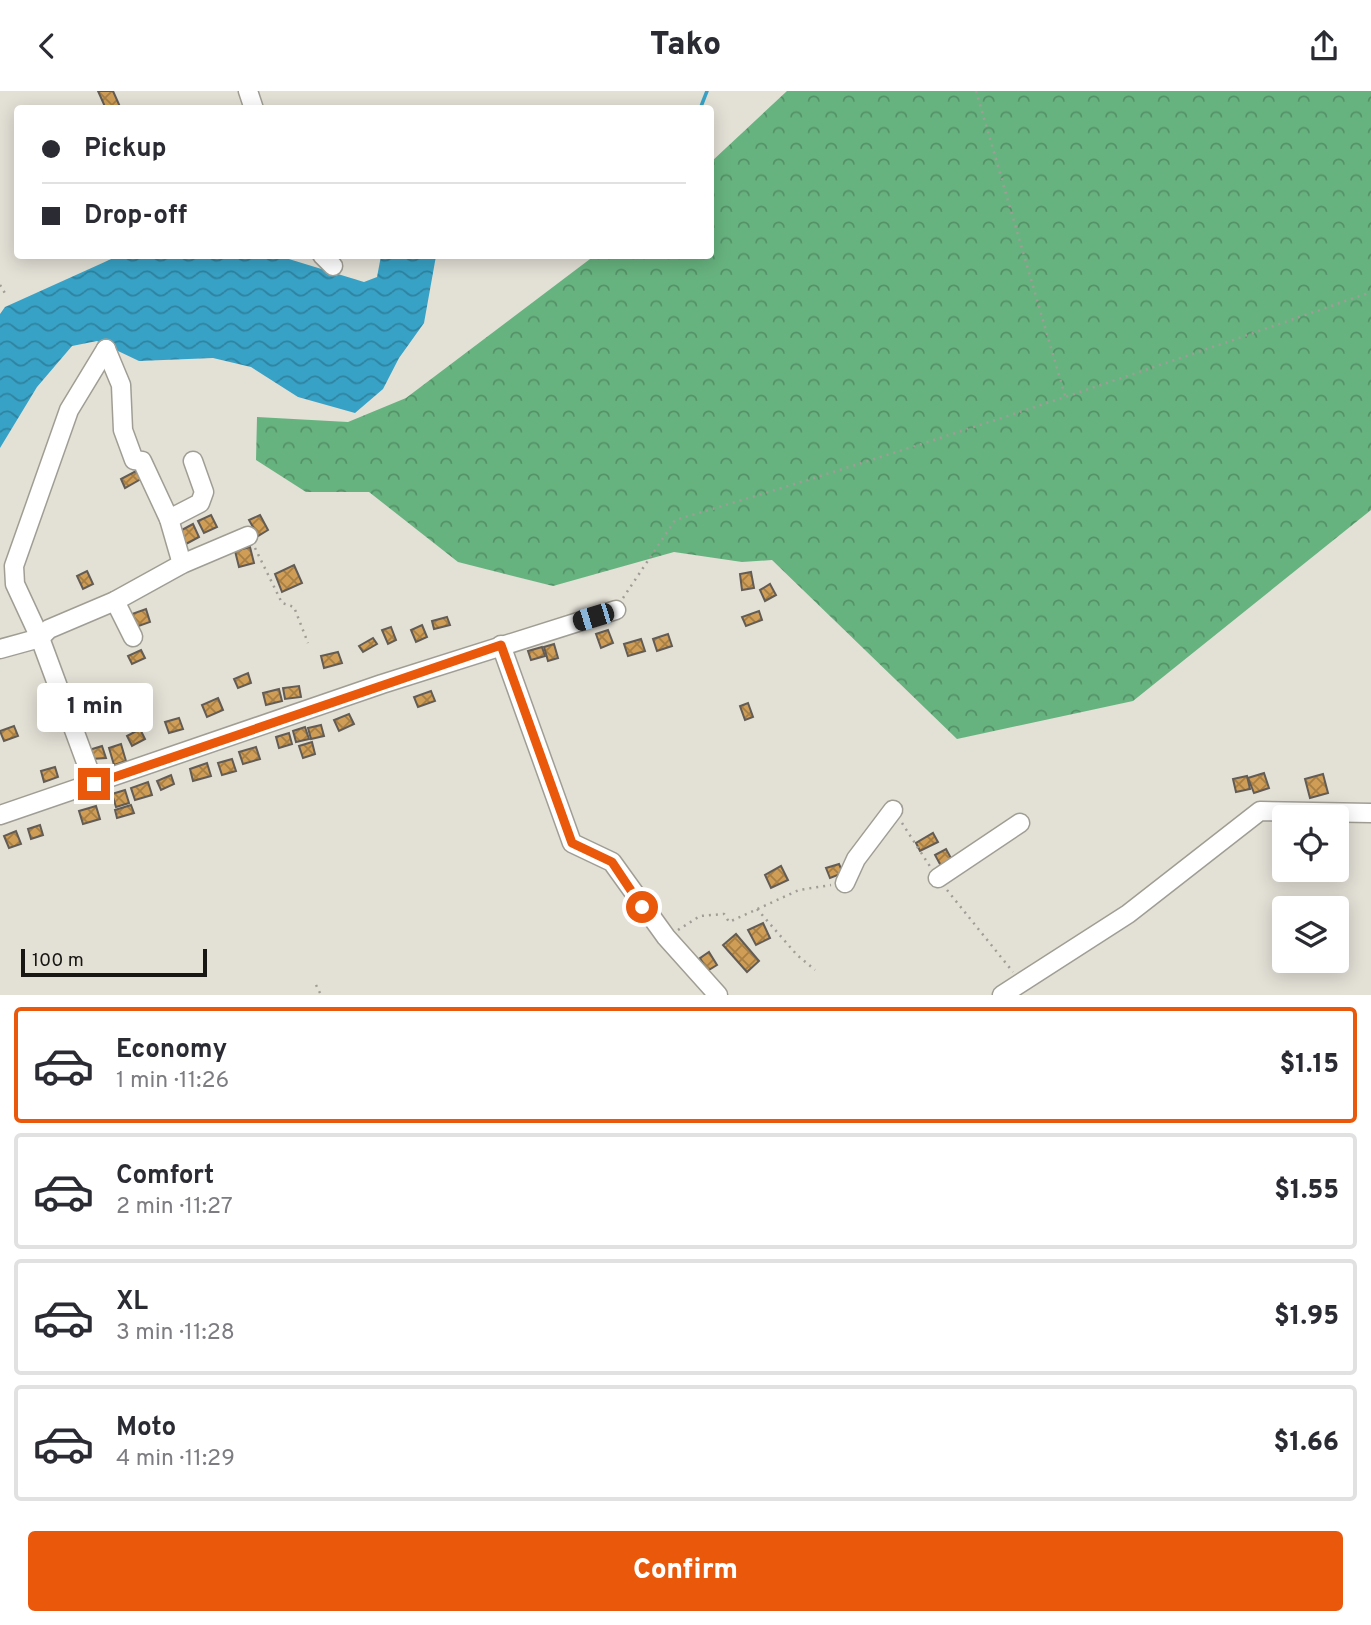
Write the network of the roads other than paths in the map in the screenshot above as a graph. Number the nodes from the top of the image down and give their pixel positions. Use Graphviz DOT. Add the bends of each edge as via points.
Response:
graph roads {
  1 [pos="193,461"];
  2 [pos="169,519"];
  3 [pos="248,536"];
  4 [pos="182,564"];
  5 [pos="115,601"];
  6 [pos="616,610"];
  7 [pos="133,637"];
  8 [pos="40,638"];
  9 [pos="501,645"];
  10 [pos="0,649"];
  11 [pos="94,784"];
  12 [pos="893,810"];
  13 [pos="1371,813"];
  14 [pos="0,815"];
  15 [pos="1020,823"];
  16 [pos="938,878"];
  17 [pos="845,883"];
  18 [pos="718,995"];
  19 [pos="1002,995"];
  1 -- 2 [label="street" via="204,492 200,503"];
  2 -- 4 [label="street"];
  2 -- 8 [label="street" via="142,461 134,460 123,430 121,385 106,349 69,410 14,566 15,584"];
  3 -- 4 [label="street"];
  4 -- 5 [label="street"];
  5 -- 7 [label="street"];
  5 -- 8 [label="street" via="49,629"];
  6 -- 9 [label="street"];
  8 -- 10 [label="street"];
  8 -- 11 [label="street"];
  9 -- 11 [label="street"];
  9 -- 18 [label="street" via="572,843 612,862 666,937"];
  11 -- 14 [label="street"];
  12 -- 17 [label="street" via="856,859"];
  13 -- 19 [label="street" via="1260,811 1128,914"];
  15 -- 16 [label="street"];
}
